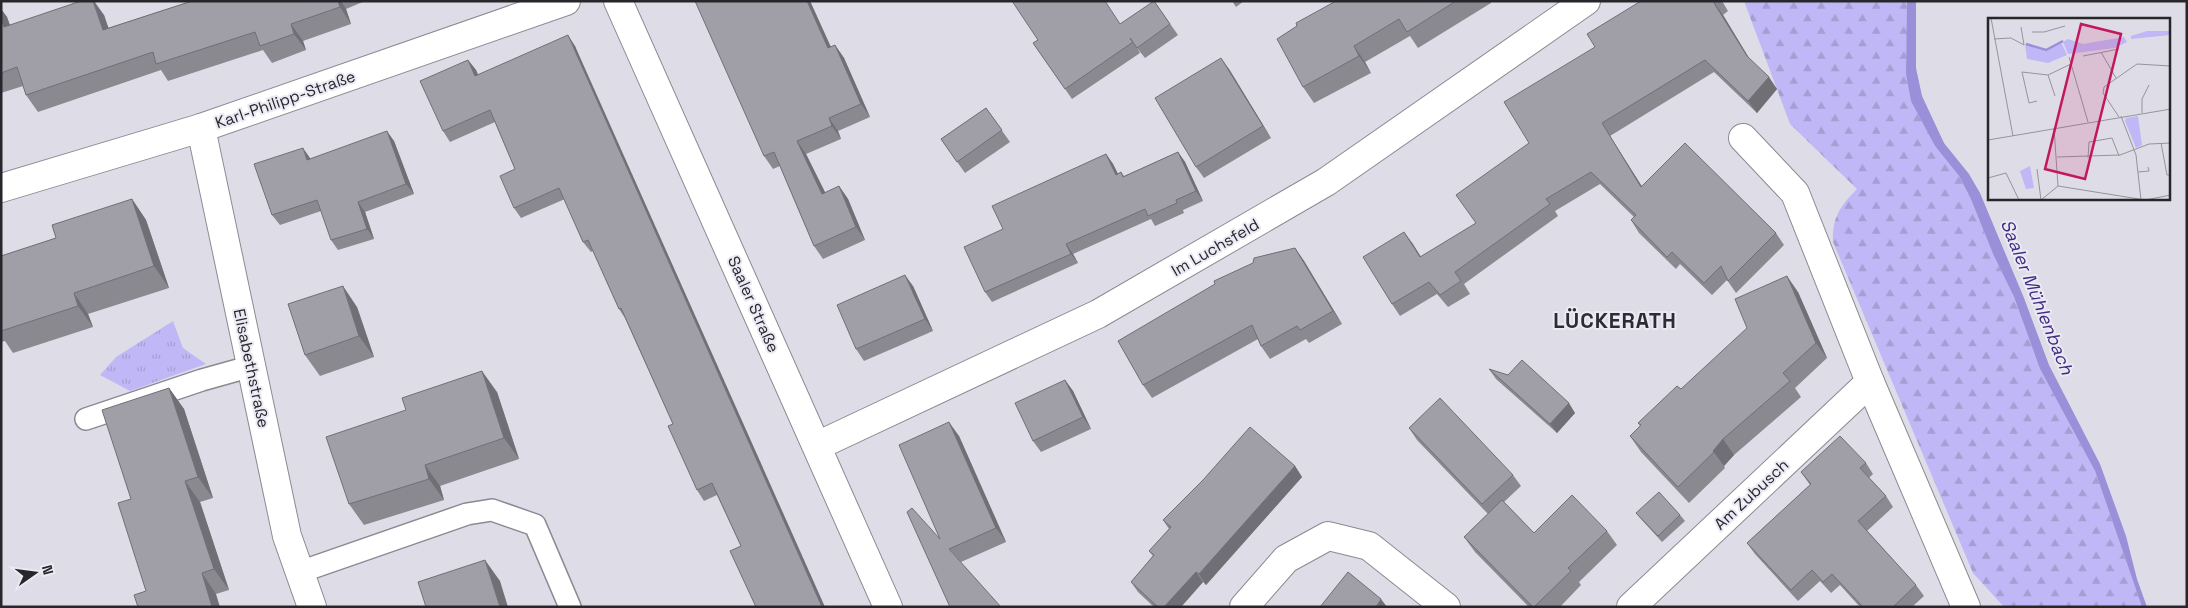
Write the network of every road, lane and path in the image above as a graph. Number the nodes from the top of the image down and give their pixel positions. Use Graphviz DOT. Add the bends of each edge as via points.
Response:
graph roads {
  1 [pos="566,1"];
  2 [pos="618,1"];
  3 [pos="1586,1"];
  4 [pos="201,128"];
  5 [pos="1743,138"];
  6 [pos="1,188"];
  7 [pos="252,366"];
  8 [pos="1870,382"];
  9 [pos="86,419"];
  10 [pos="817,446"];
  11 [pos="300,572"];
  12 [pos="312,607"];
  13 [pos="570,607"];
  14 [pos="888,607"];
  15 [pos="1244,607"];
  16 [pos="1446,607"];
  17 [pos="1631,607"];
  18 [pos="1966,607"];
  1 -- 4 [label="street, Karl-Philipp-Straße"];
  2 -- 10 [label="street, Saaler Straße"];
  3 -- 10 [label="street, Im Luchsfeld" via="1326,182 1098,314"];
  4 -- 6 [label="street, Karl-Philipp-Straße"];
  4 -- 7 [label="street, Elisabethstraße"];
  5 -- 8 [label="street" via="1795,193"];
  7 -- 9 [label="lane"];
  7 -- 11 [label="street, Elisabethstraße" via="287,536"];
  8 -- 17 [label="street, Am Zubusch"];
  8 -- 18 [label="street"];
  10 -- 14 [label="street, Saaler Straße"];
  11 -- 12 [label="street, Elisabethstraße"];
  11 -- 13 [label="lane" via="467,514 492,510 535,525"];
  15 -- 16 [label="street" via="1286,559 1328,536 1369,546"];
}
